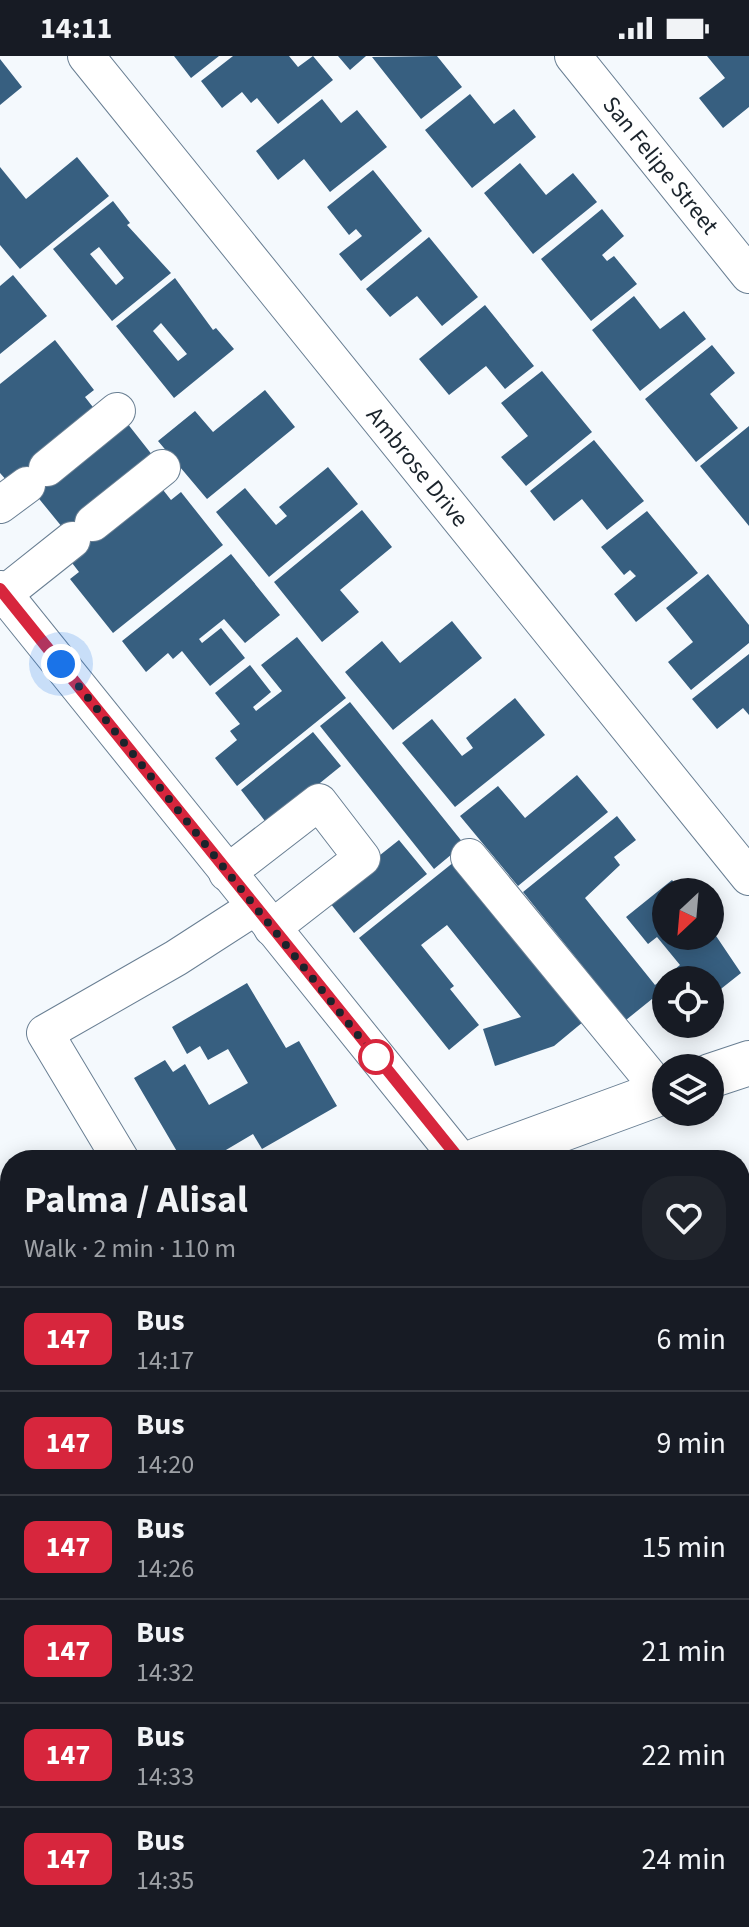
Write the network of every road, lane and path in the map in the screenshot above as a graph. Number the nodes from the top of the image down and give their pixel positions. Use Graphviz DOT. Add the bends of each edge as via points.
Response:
graph roads {
  1 [pos="86,56"];
  2 [pos="573,56"];
  3 [pos="749,275"];
  4 [pos="117,411"];
  5 [pos="162,468"];
  6 [pos="25,486"];
  7 [pos="2,592"];
  8 [pos="469,857"];
  9 [pos="227,873"];
  10 [pos="749,877"];
  11 [pos="263,917"];
  12 [pos="749,1063"];
  13 [pos="724,1071"];
  14 [pos="652,1078"];
  15 [pos="652,1096"];
  16 [pos="115,1150"];
  17 [pos="452,1150"];
  18 [pos="505,1150"];
  1 -- 10 [label="street, Ambrose Drive"];
  2 -- 3 [label="street, San Felipe Street"];
  4 -- 6 [label="street"];
  5 -- 7 [label="street"];
  7 -- 9 [label="street"];
  8 -- 14 [label="street"];
  9 -- 11 [label="street"];
  9 -- 11 [label="street" via="319,802 362,858"];
  11 -- 16 [label="street" via="176,958 45,1033"];
  11 -- 17 [label="street"];
  12 -- 13 [label="main road"];
  15 -- 18 [label="main road"];
}
